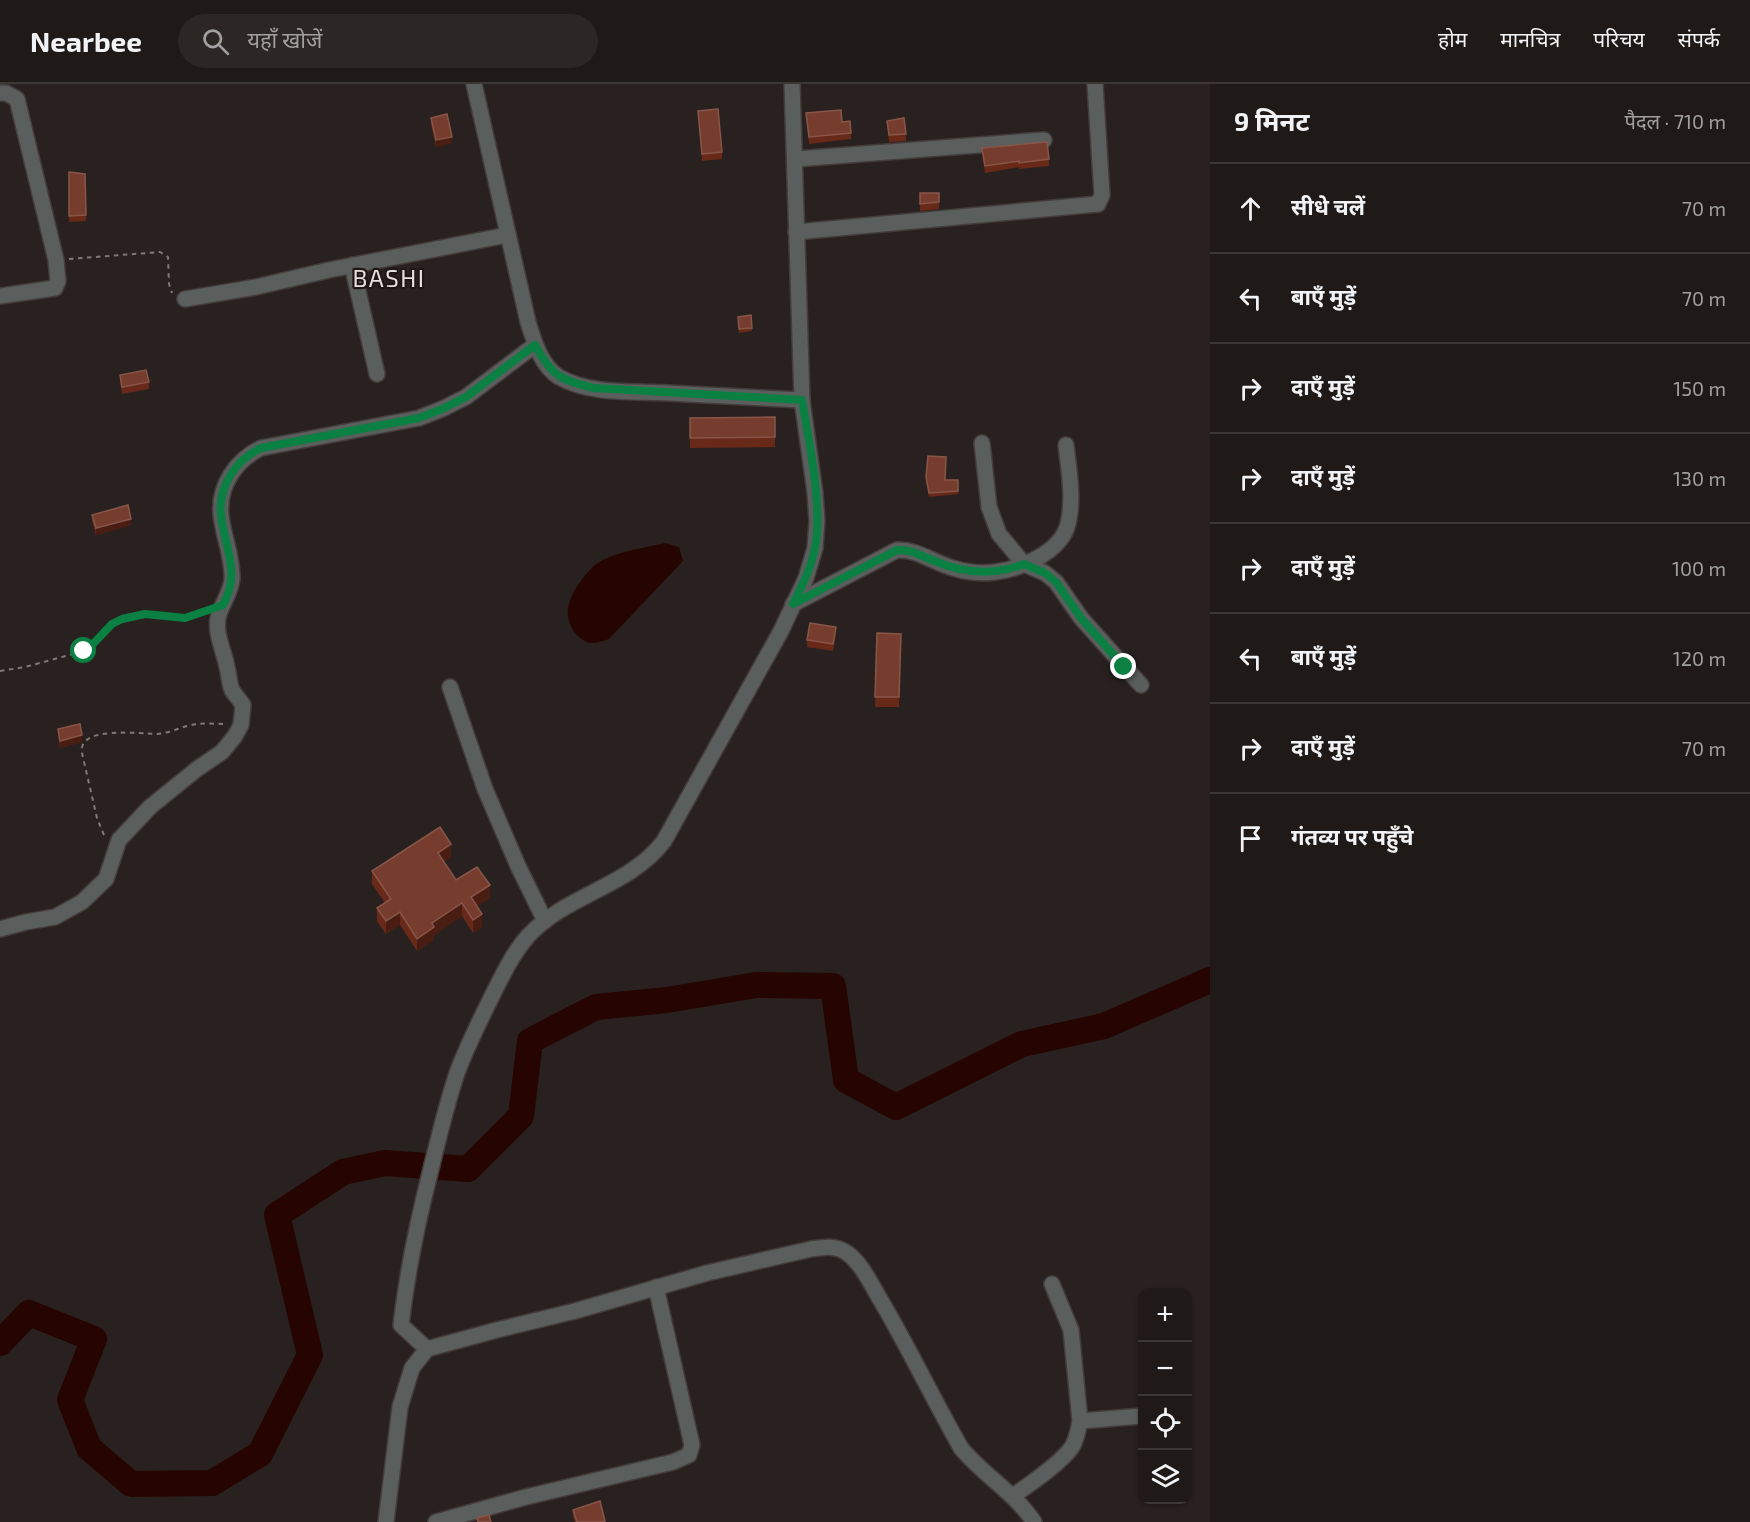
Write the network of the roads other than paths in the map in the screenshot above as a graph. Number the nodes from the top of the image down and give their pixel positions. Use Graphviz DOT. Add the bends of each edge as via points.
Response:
graph roads {
  1 [pos="474,84"];
  2 [pos="792,84"];
  3 [pos="1095,84"];
  4 [pos="16,92"];
  5 [pos="0,93"];
  6 [pos="1044,140"];
  7 [pos="796,159"];
  8 [pos="796,232"];
  9 [pos="507,235"];
  10 [pos="351,265"];
  11 [pos="0,296"];
  12 [pos="185,299"];
  13 [pos="535,345"];
  14 [pos="377,374"];
  15 [pos="802,400"];
  16 [pos="982,443"];
  17 [pos="1066,446"];
  18 [pos="1024,564"];
  19 [pos="793,604"];
  20 [pos="1141,686"];
  21 [pos="450,687"];
  22 [pos="545,921"];
  23 [pos="0,929"];
  24 [pos="1052,1284"];
  25 [pos="656,1287"];
  26 [pos="427,1350"];
  27 [pos="1138,1416"];
  28 [pos="1080,1420"];
  29 [pos="1013,1496"];
  30 [pos="386,1522"];
  31 [pos="436,1522"];
  32 [pos="1034,1522"];
  1 -- 9 [label="street"];
  2 -- 7 [label="street"];
  3 -- 8 [label="street" via="1102,195 1098,204"];
  4 -- 5 [label="street"];
  4 -- 11 [label="street" via="58,281 55,288 45,291"];
  6 -- 7 [label="street"];
  7 -- 8 [label="street"];
  8 -- 15 [label="street"];
  9 -- 10 [label="street"];
  9 -- 13 [label="street"];
  10 -- 12 [label="street"];
  10 -- 14 [label="street"];
  13 -- 15 [label="street" via="558,376 594,388"];
  13 -- 23 [label="street" via="466,397 442,409 419,418 261,448 238,464 221,504 232,578 218,618 218,632 232,690 243,705 241,725 222,752 150,807 119,840 106,879 82,902 55,917"];
  15 -- 19 [label="street" via="817,521 815,548"];
  16 -- 18 [label="street" via="993,521"];
  17 -- 18 [label="street" via="1068,524 1058,543"];
  18 -- 19 [label="street" via="993,573 976,572 954,568 906,549 897,550"];
  18 -- 20 [label="street" via="1056,582 1081,618"];
  19 -- 22 [label="street" via="654,855 624,877 571,903"];
  21 -- 22 [label="street" via="485,789"];
  22 -- 26 [label="street" via="516,951 480,1019 458,1071 443,1122 407,1276 401,1325"];
  24 -- 28 [label="street" via="1071,1330"];
  25 -- 26 [label="street"];
  25 -- 29 [label="street" via="811,1249 839,1248 848,1253 891,1318 961,1448"];
  25 -- 31 [label="street" via="692,1444 689,1455"];
  26 -- 30 [label="street" via="412,1368 400,1407"];
  27 -- 28 [label="street"];
  28 -- 29 [label="street" via="1071,1449"];
  29 -- 32 [label="street"];
}
